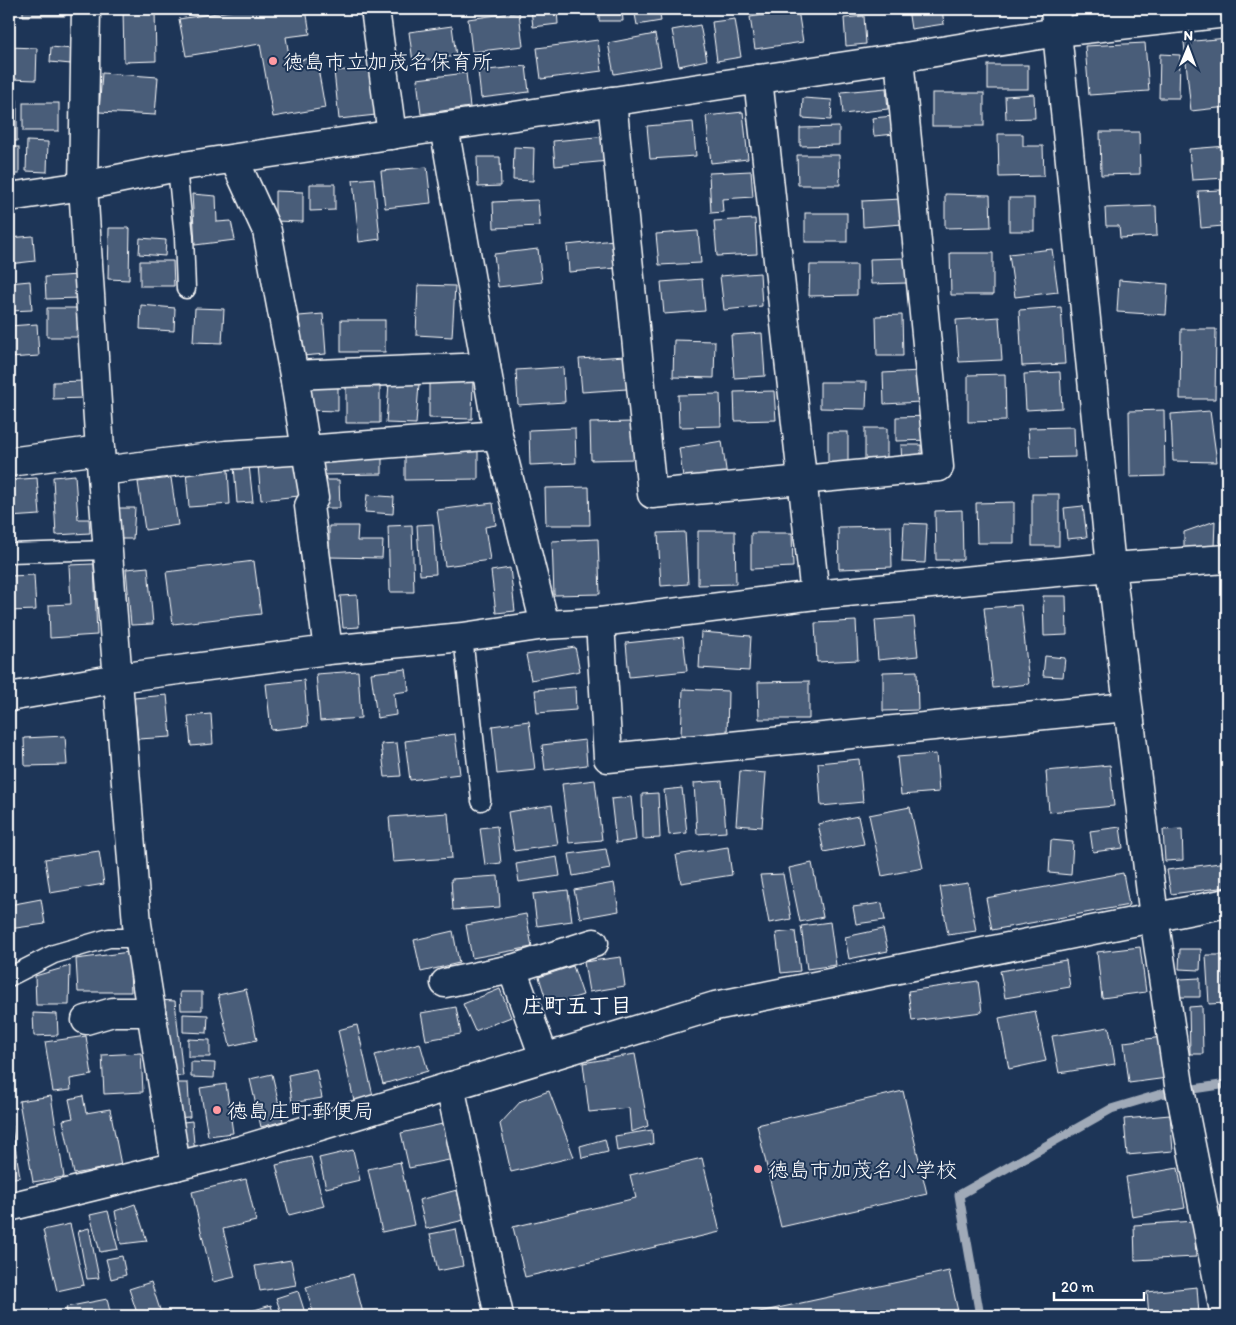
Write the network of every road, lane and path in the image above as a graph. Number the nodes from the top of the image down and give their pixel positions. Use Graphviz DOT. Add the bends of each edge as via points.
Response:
graph roads {
  1 [pos="86,9"];
  2 [pos="375,9"];
  3 [pos="1227,14"];
  4 [pos="1056,20"];
  5 [pos="899,58"];
  6 [pos="758,79"];
  7 [pos="612,101"];
  8 [pos="444,126"];
  9 [pos="392,135"];
  10 [pos="234,158"];
  11 [pos="177,167"];
  12 [pos="83,186"];
  13 [pos="9,197"];
  14 [pos="186,289"];
  15 [pos="486,367"];
  16 [pos="294,375"];
  17 [pos="498,435"];
  18 [pos="306,450"];
  19 [pos="101,460"];
  20 [pos="9,462"];
  21 [pos="802,480"];
  22 [pos="109,550"];
  23 [pos="9,553"];
  24 [pos="1227,559"];
  25 [pos="1111,567"];
  26 [pos="816,595"];
  27 [pos="600,622"];
  28 [pos="545,625"];
  29 [pos="463,637"];
  30 [pos="328,650"];
  31 [pos="118,678"];
  32 [pos="9,698"];
  33 [pos="1127,707"];
  34 [pos="481,801"];
  35 [pos="1227,903"];
  36 [pos="1154,917"];
  37 [pos="139,938"];
  38 [pos="594,943"];
  39 [pos="512,969"];
  40 [pos="9,977"];
  41 [pos="445,983"];
  42 [pos="151,1012"];
  43 [pos="86,1020"];
  44 [pos="544,1057"];
  45 [pos="450,1086"];
  46 [pos="176,1166"];
  47 [pos="9,1207"];
  48 [pos="494,1315"];
  49 [pos="1225,1316"];
  1 -- 12 [label="street"];
  2 -- 9 [label="street"];
  3 -- 4 [label="street"];
  4 -- 5 [label="street"];
  4 -- 25 [label="street"];
  5 -- 6 [label="street"];
  5 -- 21 [label="street" via="939,467"];
  6 -- 7 [label="street"];
  6 -- 21 [label="street"];
  7 -- 8 [label="street"];
  7 -- 21 [label="street" via="652,494"];
  8 -- 9 [label="street"];
  8 -- 15 [label="street"];
  9 -- 10 [label="street"];
  10 -- 11 [label="street"];
  10 -- 16 [label="street" via="267,231"];
  11 -- 12 [label="street"];
  11 -- 14 [label="lane"];
  12 -- 13 [label="street"];
  12 -- 19 [label="street"];
  15 -- 16 [label="street"];
  15 -- 17 [label="street"];
  16 -- 18 [label="street"];
  17 -- 18 [label="street"];
  17 -- 28 [label="street"];
  18 -- 19 [label="street"];
  18 -- 30 [label="street" via="314,498 309,506"];
  19 -- 20 [label="street"];
  19 -- 22 [label="street"];
  21 -- 26 [label="street"];
  22 -- 23 [label="lane"];
  22 -- 31 [label="street"];
  24 -- 25 [label="street"];
  25 -- 26 [label="street"];
  25 -- 33 [label="street"];
  26 -- 27 [label="street"];
  27 -- 28 [label="street"];
  27 -- 33 [label="street" via="608,758"];
  28 -- 29 [label="street"];
  29 -- 30 [label="street"];
  29 -- 34 [label="lane"];
  30 -- 31 [label="street"];
  31 -- 32 [label="street"];
  31 -- 37 [label="street"];
  33 -- 36 [label="street"];
  35 -- 36 [label="street"];
  36 -- 44 [label="street" via="715,1006"];
  36 -- 49 [label="street" via="1180,1093"];
  37 -- 40 [label="lane" via="109,938 54,954"];
  37 -- 42 [label="street"];
  38 -- 39 [label="street"];
  39 -- 41 [label="street"];
  39 -- 44 [label="street"];
  42 -- 43 [label="street" via="113,1012"];
  42 -- 46 [label="street"];
  44 -- 45 [label="street"];
  45 -- 46 [label="street" via="241,1150"];
  45 -- 48 [label="street"];
  46 -- 47 [label="street"];
}
